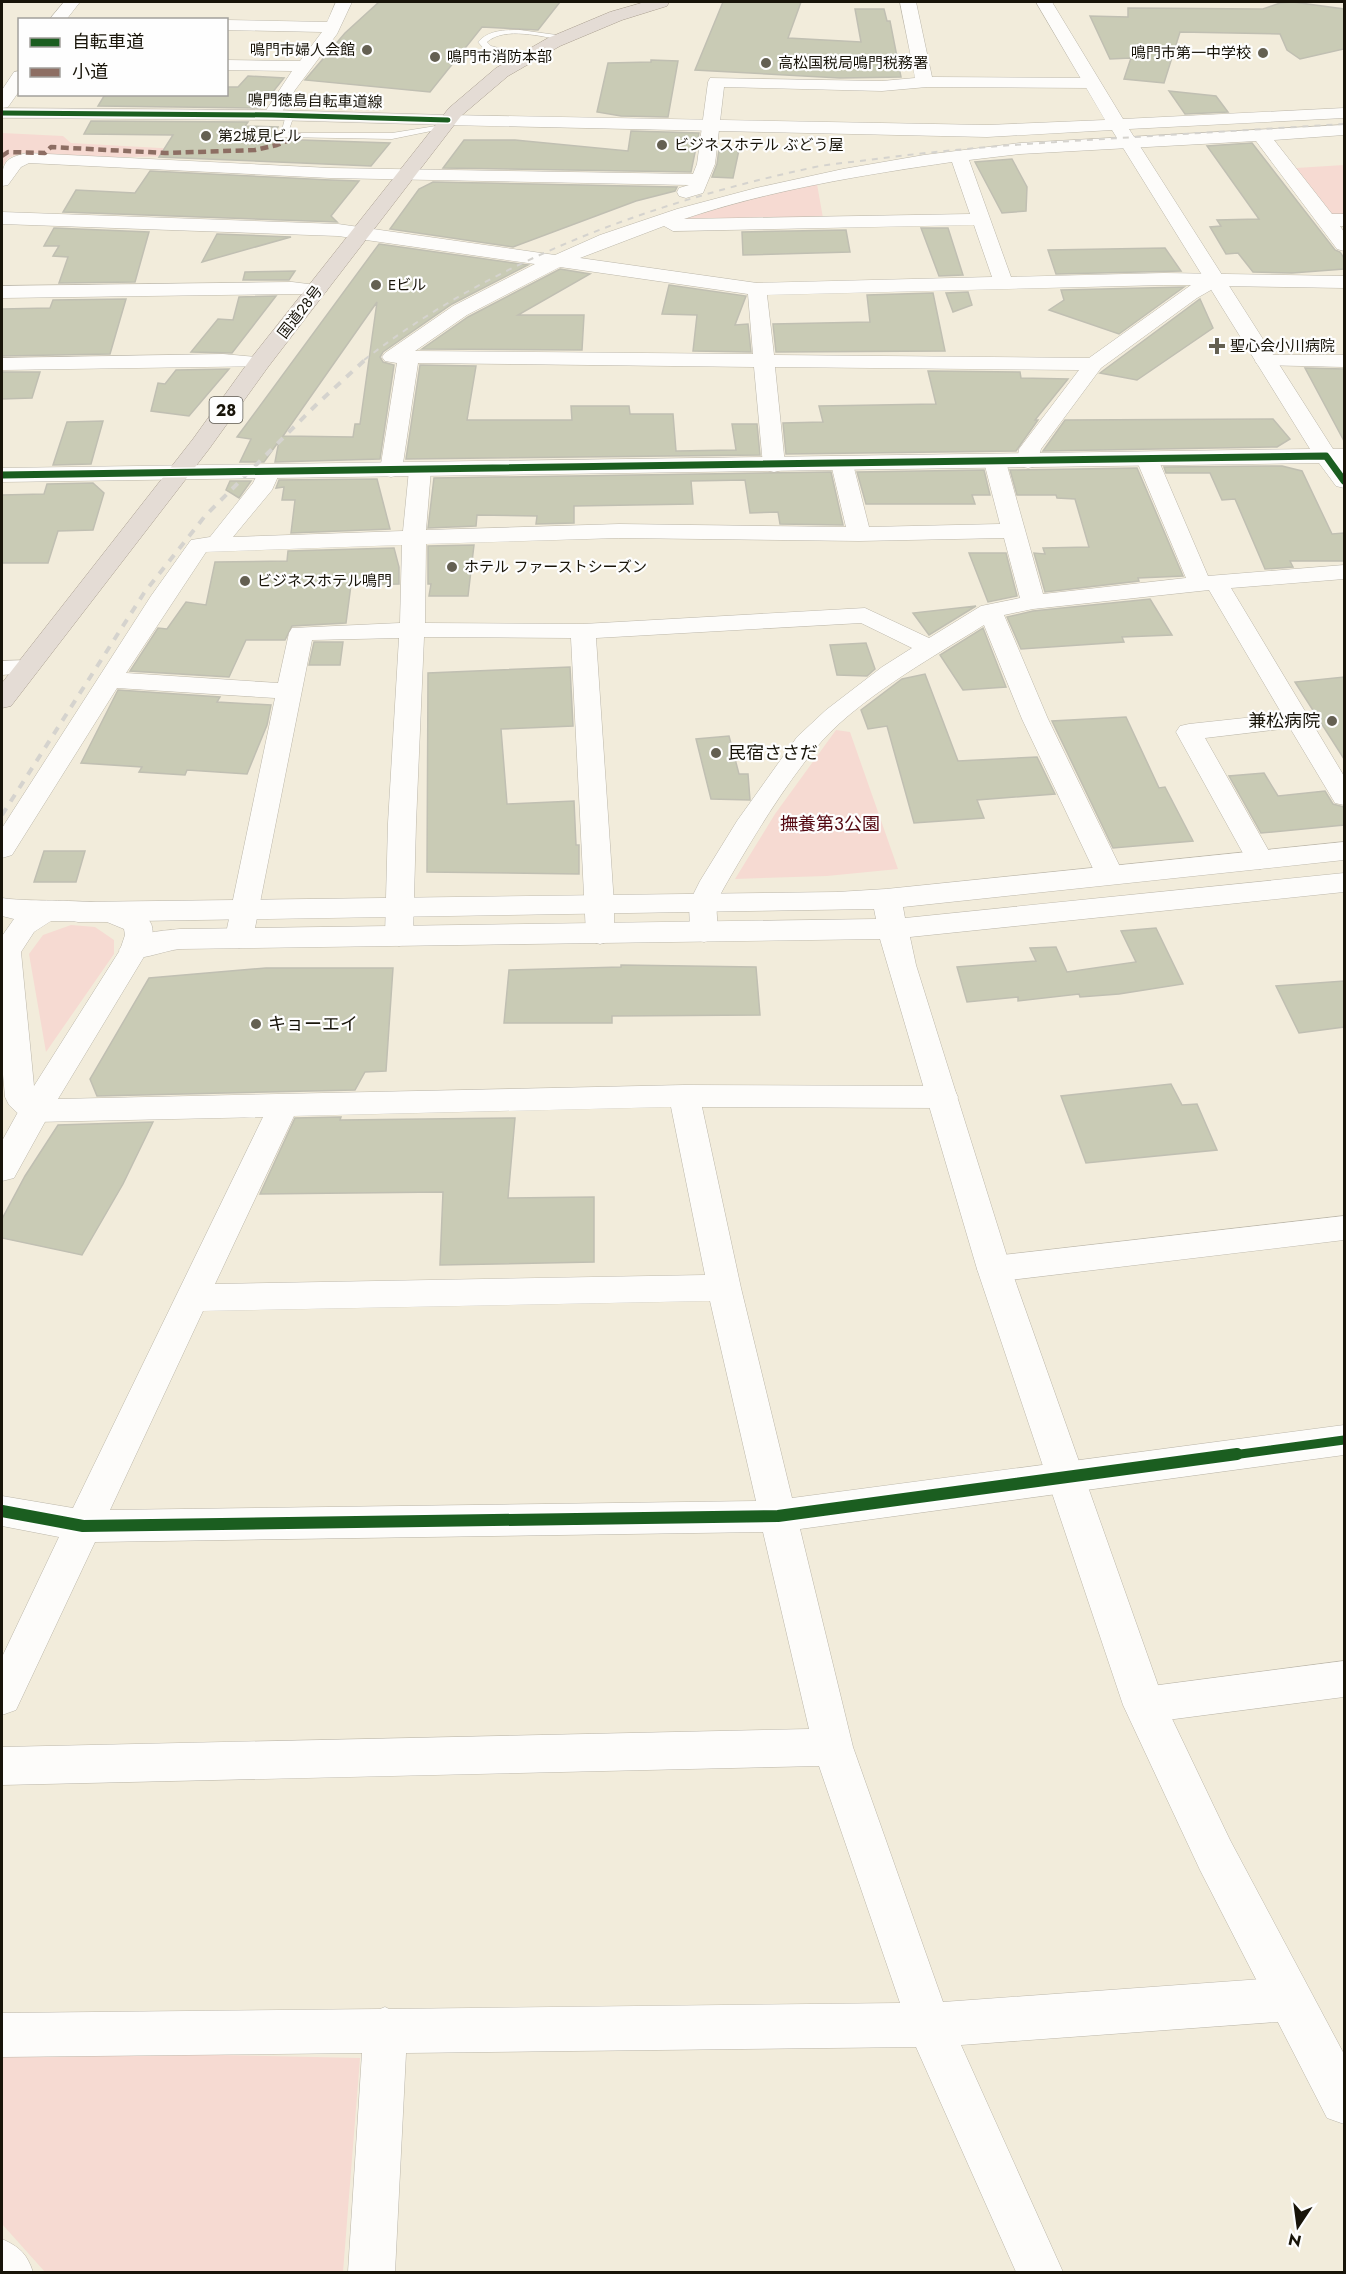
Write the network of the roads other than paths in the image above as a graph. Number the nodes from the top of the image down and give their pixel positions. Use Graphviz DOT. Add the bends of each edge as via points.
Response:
graph roads {
  1 [pos="72,2"];
  2 [pos="344,2"];
  3 [pos="661,2"];
  4 [pos="908,2"];
  5 [pos="1044,2"];
  6 [pos="59,18"];
  7 [pos="228,25"];
  8 [pos="331,27"];
  9 [pos="564,38"];
  10 [pos="526,58"];
  11 [pos="228,65"];
  12 [pos="306,66"];
  13 [pos="18,79"];
  14 [pos="927,82"];
  15 [pos="1091,83"];
  16 [pos="2,103"];
  17 [pos="2,113"];
  18 [pos="1344,113"];
  19 [pos="281,115"];
  20 [pos="445,124"];
  21 [pos="712,125"];
  22 [pos="1119,125"];
  23 [pos="1344,130"];
  24 [pos="1261,135"];
  25 [pos="1129,144"];
  26 [pos="958,157"];
  27 [pos="406,175"];
  28 [pos="700,180"];
  29 [pos="2,181"];
  30 [pos="668,197"];
  31 [pos="2,218"];
  32 [pos="981,219"];
  33 [pos="1336,220"];
  34 [pos="642,226"];
  35 [pos="362,233"];
  36 [pos="548,239"];
  37 [pos="1344,245"];
  38 [pos="514,255"];
  39 [pos="554,261"];
  40 [pos="1214,280"];
  41 [pos="1344,282"];
  42 [pos="1004,284"];
  43 [pos="757,289"];
  44 [pos="317,290"];
  45 [pos="2,292"];
  46 [pos="408,358"];
  47 [pos="763,361"];
  48 [pos="1264,361"];
  49 [pos="1344,361"];
  50 [pos="260,362"];
  51 [pos="2,364"];
  52 [pos="1094,364"];
  53 [pos="1335,456"];
  54 [pos="1147,459"];
  55 [pos="994,462"];
  56 [pos="1028,462"];
  57 [pos="842,464"];
  58 [pos="774,465"];
  59 [pos="391,470"];
  60 [pos="420,470"];
  61 [pos="179,472"];
  62 [pos="269,472"];
  63 [pos="2,475"];
  64 [pos="1344,481"];
  65 [pos="1015,531"];
  66 [pos="859,534"];
  67 [pos="412,539"];
  68 [pos="219,544"];
  69 [pos="1344,572"];
  70 [pos="1208,583"];
  71 [pos="1033,602"];
  72 [pos="990,611"];
  73 [pos="412,630"];
  74 [pos="583,631"];
  75 [pos="928,647"];
  76 [pos="28,667"];
  77 [pos="2,669"];
  78 [pos="110,680"];
  79 [pos="289,691"];
  80 [pos="2,700"];
  81 [pos="1297,720"];
  82 [pos="1344,797"];
  83 [pos="2,849"];
  84 [pos="1344,851"];
  85 [pos="1260,860"];
  86 [pos="1110,875"];
  87 [pos="1344,882"];
  88 [pos="886,899"];
  89 [pos="703,903"];
  90 [pos="600,904"];
  91 [pos="399,906"];
  92 [pos="2,907"];
  93 [pos="245,908"];
  94 [pos="78,912"];
  95 [pos="43,913"];
  96 [pos="892,929"];
  97 [pos="704,932"];
  98 [pos="600,934"];
  99 [pos="399,936"];
  100 [pos="239,938"];
  101 [pos="134,950"];
  102 [pos="684,1096"];
  103 [pos="943,1097"];
  104 [pos="284,1106"];
  105 [pos="35,1112"];
  106 [pos="2,1169"];
  107 [pos="1344,1228"];
  108 [pos="994,1269"];
  109 [pos="724,1288"];
  110 [pos="192,1298"];
  111 [pos="1344,1440"];
  112 [pos="1064,1476"];
  113 [pos="2,1511"];
  114 [pos="778,1516"];
  115 [pos="83,1526"];
  116 [pos="1344,1679"];
  117 [pos="2,1697"];
  118 [pos="1144,1705"];
  119 [pos="833,1748"];
  120 [pos="2,1766"];
  121 [pos="1290,1999"];
  122 [pos="929,2025"];
  123 [pos="385,2029"];
  124 [pos="2,2035"];
  125 [pos="1344,2101"];
  126 [pos="2,2263"];
  127 [pos="10,2272"];
  128 [pos="372,2272"];
  129 [pos="1040,2272"];
  1 -- 6 [label="street"];
  2 -- 8 [label="street"];
  3 -- 9 [label="highway, 国道28号 / 28"];
  4 -- 14 [label="street"];
  5 -- 15 [label="street"];
  7 -- 8 [label="street"];
  8 -- 12 [label="street"];
  9 -- 10 [label="highway, 国道28号 / 28"];
  9 -- 10 [label="lane" via="504,32 487,36 482,42 488,48"];
  10 -- 20 [label="highway, 国道28号 / 28" via="485,84"];
  11 -- 12 [label="street"];
  12 -- 19 [label="street" via="287,89"];
  13 -- 16 [label="street"];
  14 -- 15 [label="street"];
  14 -- 21 [label="street" via="882,86 716,82"];
  15 -- 22 [label="street"];
  17 -- 19 [label="main road, 鳴門徳島自転車道線"];
  18 -- 22 [label="street"];
  19 -- 20 [label="main road, 鳴門徳島自転車道線"];
  20 -- 21 [label="street"];
  20 -- 27 [label="highway, 国道28号 / 28"];
  21 -- 22 [label="street" via="987,130"];
  21 -- 28 [label="street"];
  22 -- 25 [label="street"];
  23 -- 24 [label="street"];
  24 -- 25 [label="street"];
  24 -- 33 [label="street"];
  25 -- 26 [label="street" via="1008,150"];
  25 -- 40 [label="street"];
  26 -- 32 [label="street"];
  26 -- 34 [label="street" via="834,175 708,204"];
  27 -- 28 [label="street"];
  27 -- 29 [label="street" via="27,158 14,162"];
  27 -- 35 [label="highway, 国道28号 / 28"];
  28 -- 30 [label="street" via="697,189"];
  31 -- 35 [label="street"];
  32 -- 34 [label="street"];
  32 -- 42 [label="street"];
  33 -- 37 [label="street"];
  34 -- 39 [label="street"];
  35 -- 38 [label="street"];
  35 -- 44 [label="highway, 国道28号 / 28"];
  36 -- 38 [label="street"];
  38 -- 39 [label="street"];
  39 -- 43 [label="street"];
  39 -- 46 [label="street" via="466,307 392,357"];
  40 -- 41 [label="street"];
  40 -- 42 [label="street"];
  40 -- 48 [label="street"];
  40 -- 52 [label="street"];
  42 -- 43 [label="street"];
  43 -- 47 [label="street"];
  44 -- 45 [label="street"];
  44 -- 50 [label="highway, 国道28号 / 28"];
  46 -- 47 [label="street"];
  46 -- 59 [label="street"];
  47 -- 52 [label="street"];
  47 -- 58 [label="street"];
  48 -- 49 [label="street"];
  48 -- 53 [label="street"];
  50 -- 51 [label="street"];
  50 -- 61 [label="highway, 国道28号 / 28"];
  52 -- 56 [label="street" via="1030,448"];
  53 -- 54 [label="street"];
  53 -- 64 [label="street"];
  54 -- 56 [label="street"];
  54 -- 70 [label="street"];
  55 -- 56 [label="street"];
  55 -- 57 [label="street"];
  55 -- 65 [label="street"];
  57 -- 58 [label="street"];
  57 -- 66 [label="street"];
  58 -- 60 [label="street"];
  59 -- 60 [label="street"];
  59 -- 62 [label="street"];
  60 -- 67 [label="street"];
  61 -- 62 [label="street"];
  61 -- 63 [label="street"];
  61 -- 76 [label="highway, 国道28号 / 28"];
  62 -- 68 [label="street" via="264,485 222,535"];
  65 -- 66 [label="street"];
  65 -- 71 [label="street"];
  66 -- 67 [label="street" via="619,531"];
  67 -- 68 [label="street"];
  67 -- 73 [label="street"];
  68 -- 78 [label="street" via="199,545"];
  69 -- 70 [label="street"];
  70 -- 71 [label="street"];
  70 -- 81 [label="street"];
  71 -- 72 [label="street"];
  72 -- 75 [label="street"];
  72 -- 86 [label="street" via="1035,719"];
  73 -- 74 [label="street"];
  73 -- 79 [label="street" via="301,633"];
  73 -- 91 [label="street"];
  74 -- 75 [label="street" via="865,615"];
  74 -- 90 [label="street"];
  75 -- 89 [label="street" via="844,708 806,743 747,827"];
  76 -- 77 [label="street"];
  76 -- 80 [label="highway, 国道28号 / 28"];
  78 -- 79 [label="street"];
  78 -- 83 [label="street"];
  79 -- 93 [label="street"];
  81 -- 82 [label="street"];
  81 -- 85 [label="street" via="1189,732"];
  84 -- 85 [label="street"];
  85 -- 86 [label="street"];
  86 -- 88 [label="street"];
  87 -- 96 [label="street"];
  88 -- 89 [label="street"];
  88 -- 96 [label="street"];
  89 -- 90 [label="street"];
  89 -- 97 [label="street"];
  90 -- 91 [label="street"];
  90 -- 98 [label="street"];
  91 -- 93 [label="street"];
  91 -- 99 [label="street"];
  92 -- 95 [label="street"];
  93 -- 94 [label="street"];
  93 -- 100 [label="street"];
  94 -- 95 [label="street"];
  94 -- 101 [label="street" via="128,917 137,924 139,935"];
  95 -- 105 [label="street" via="24,925 6,951 20,1097"];
  96 -- 97 [label="street"];
  96 -- 103 [label="street"];
  97 -- 98 [label="street"];
  98 -- 99 [label="street"];
  99 -- 100 [label="street"];
  100 -- 101 [label="street" via="180,939"];
  101 -- 105 [label="street"];
  102 -- 103 [label="street"];
  102 -- 104 [label="street"];
  102 -- 109 [label="street"];
  103 -- 108 [label="street"];
  104 -- 105 [label="street"];
  104 -- 110 [label="street"];
  105 -- 106 [label="street"];
  107 -- 108 [label="street"];
  108 -- 112 [label="street"];
  109 -- 110 [label="street"];
  109 -- 114 [label="street"];
  110 -- 115 [label="street"];
  111 -- 112 [label="street"];
  112 -- 114 [label="street"];
  112 -- 118 [label="street"];
  113 -- 115 [label="street"];
  114 -- 115 [label="street"];
  114 -- 119 [label="street"];
  115 -- 117 [label="street"];
  116 -- 118 [label="street"];
  118 -- 121 [label="street" via="1215,1855"];
  119 -- 120 [label="street"];
  119 -- 122 [label="street"];
  121 -- 122 [label="street"];
  121 -- 125 [label="street"];
  122 -- 123 [label="street"];
  122 -- 129 [label="street"];
  123 -- 124 [label="street"];
  123 -- 128 [label="street"];
  126 -- 127 [label="street"];
}
